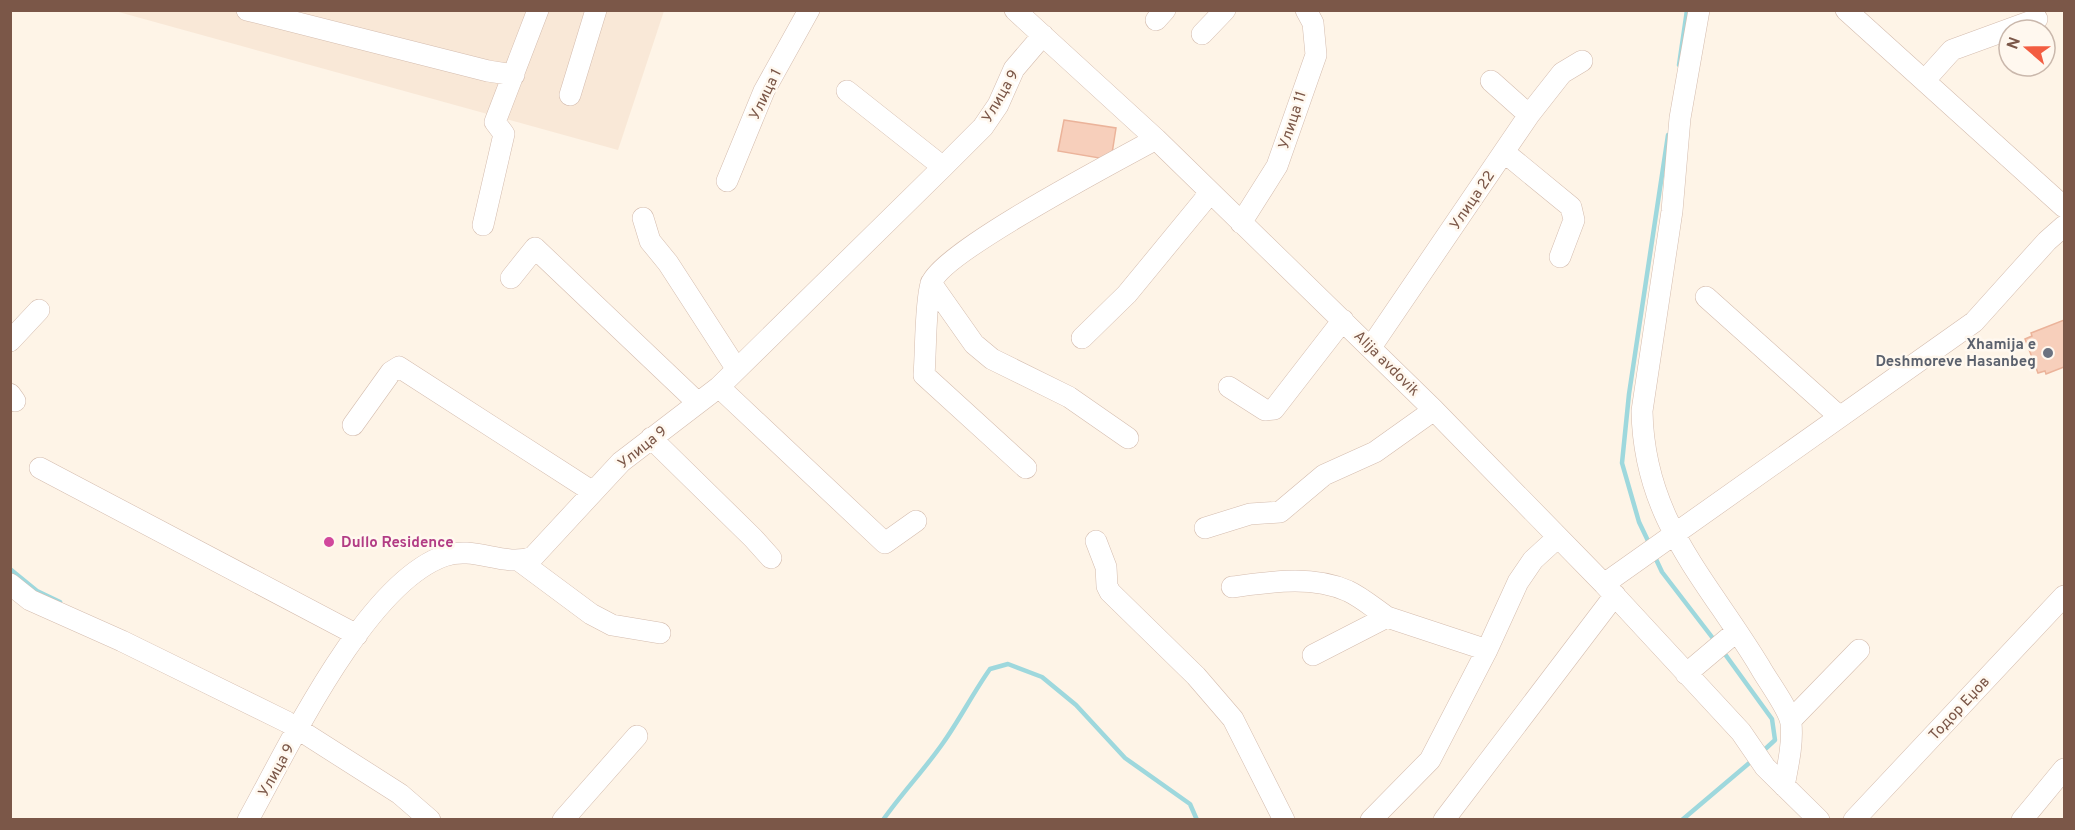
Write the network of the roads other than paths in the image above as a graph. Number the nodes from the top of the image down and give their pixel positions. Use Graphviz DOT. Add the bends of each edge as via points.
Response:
graph roads {
  1 [pos="247,10"];
  2 [pos="538,10"];
  3 [pos="596,10"];
  4 [pos="809,10"];
  5 [pos="1015,10"];
  6 [pos="1225,10"];
  7 [pos="1306,10"];
  8 [pos="1699,10"];
  9 [pos="1846,10"];
  10 [pos="1202,34"];
  11 [pos="1997,34"];
  12 [pos="1042,35"];
  13 [pos="1582,61"];
  14 [pos="514,75"];
  15 [pos="1925,80"];
  16 [pos="1491,81"];
  17 [pos="847,91"];
  18 [pos="570,95"];
  19 [pos="1529,115"];
  20 [pos="1156,139"];
  21 [pos="1504,152"];
  22 [pos="943,167"];
  23 [pos="727,181"];
  24 [pos="1210,194"];
  25 [pos="2064,207"];
  26 [pos="643,218"];
  27 [pos="1241,223"];
  28 [pos="483,225"];
  29 [pos="2064,226"];
  30 [pos="1560,257"];
  31 [pos="511,278"];
  32 [pos="931,283"];
  33 [pos="1706,297"];
  34 [pos="39,310"];
  35 [pos="1343,320"];
  36 [pos="1082,338"];
  37 [pos="10,341"];
  38 [pos="1371,347"];
  39 [pos="736,369"];
  40 [pos="719,387"];
  41 [pos="1228,387"];
  42 [pos="698,403"];
  43 [pos="1434,410"];
  44 [pos="1840,417"];
  45 [pos="353,425"];
  46 [pos="651,438"];
  47 [pos="1128,438"];
  48 [pos="40,468"];
  49 [pos="1026,468"];
  50 [pos="593,492"];
  51 [pos="916,521"];
  52 [pos="1205,528"];
  53 [pos="1557,538"];
  54 [pos="1096,541"];
  55 [pos="1667,541"];
  56 [pos="771,558"];
  57 [pos="521,562"];
  58 [pos="10,584"];
  59 [pos="1232,587"];
  60 [pos="1610,589"];
  61 [pos="2064,596"];
  62 [pos="1387,617"];
  63 [pos="660,633"];
  64 [pos="357,634"];
  65 [pos="1733,634"];
  66 [pos="1487,650"];
  67 [pos="1858,650"];
  68 [pos="1313,655"];
  69 [pos="1686,674"];
  70 [pos="1791,720"];
  71 [pos="298,730"];
  72 [pos="637,736"];
  73 [pos="2064,769"];
  74 [pos="1784,786"];
  75 [pos="248,819"];
  76 [pos="430,819"];
  77 [pos="563,819"];
  78 [pos="1284,819"];
  79 [pos="1371,819"];
  80 [pos="1444,819"];
  81 [pos="1819,819"];
  82 [pos="1854,819"];
  83 [pos="2022,819"];
  1 -- 14 [label="street"];
  2 -- 14 [label="street"];
  3 -- 18 [label="street"];
  4 -- 23 [label="street, Улица 1" via="764,92"];
  5 -- 12 [label="street, Alija avdovik"];
  6 -- 10 [label="street"];
  7 -- 27 [label="street, Улица 11" via="1313,22 1316,55 1277,166"];
  8 -- 55 [label="street" via="1680,118 1672,211 1642,411 1643,441"];
  9 -- 15 [label="street"];
  11 -- 15 [label="street" via="1952,50"];
  12 -- 20 [label="street, Alija avdovik"];
  12 -- 22 [label="street, Улица 9" via="1014,69 998,105 983,126"];
  13 -- 19 [label="street, Улица 22" via="1562,73"];
  14 -- 28 [label="street" via="495,122 504,134"];
  15 -- 25 [label="street"];
  16 -- 19 [label="street"];
  17 -- 22 [label="street"];
  19 -- 21 [label="street, Улица 22"];
  20 -- 24 [label="street, Alija avdovik"];
  20 -- 32 [label="street" via="1001,226 942,268"];
  21 -- 30 [label="street" via="1571,207 1574,220"];
  21 -- 38 [label="street, Улица 22"];
  22 -- 39 [label="street, Улица 9"];
  24 -- 27 [label="street, Alija avdovik"];
  24 -- 36 [label="street" via="1126,294"];
  26 -- 39 [label="street" via="650,241"];
  27 -- 35 [label="street, Alija avdovik"];
  29 -- 44 [label="street" via="1974,322"];
  31 -- 42 [label="street" via="536,248"];
  32 -- 47 [label="street" via="974,344 992,359 1069,397"];
  32 -- 49 [label="street" via="924,375"];
  33 -- 44 [label="street"];
  34 -- 37 [label="street"];
  35 -- 38 [label="street, Alija avdovik"];
  35 -- 41 [label="street" via="1274,409 1265,410"];
  38 -- 43 [label="street, Alija avdovik"];
  39 -- 40 [label="street, Улица 9"];
  40 -- 42 [label="street, Улица 9"];
  40 -- 51 [label="street" via="885,543"];
  42 -- 46 [label="street, Улица 9"];
  43 -- 52 [label="street" via="1375,452 1324,475 1280,512 1250,514"];
  43 -- 53 [label="street, Alija avdovik"];
  44 -- 55 [label="street"];
  45 -- 50 [label="street" via="399,367"];
  46 -- 50 [label="street, Улица 9"];
  46 -- 56 [label="street"];
  48 -- 64 [label="street"];
  50 -- 57 [label="street, Улица 9" via="533,557"];
  53 -- 60 [label="street, Alija avdovik"];
  53 -- 66 [label="street" via="1525,570"];
  54 -- 78 [label="street" via="1110,592 1196,676 1233,719"];
  55 -- 60 [label="street" via="1635,563"];
  55 -- 65 [label="street"];
  57 -- 63 [label="street" via="612,625"];
  57 -- 64 [label="street, Улица 9" via="478,553 444,556 399,588"];
  58 -- 71 [label="street" via="30,600 122,641"];
  59 -- 62 [label="street" via="1287,580 1327,584 1349,591"];
  60 -- 69 [label="street, Alija avdovik"];
  60 -- 80 [label="street"];
  61 -- 82 [label="street, Тодор Еџов"];
  62 -- 66 [label="street"];
  62 -- 68 [label="street"];
  64 -- 71 [label="street, Улица 9" via="320,686"];
  65 -- 69 [label="street"];
  65 -- 70 [label="street"];
  66 -- 79 [label="street" via="1430,760"];
  67 -- 70 [label="street"];
  69 -- 74 [label="street, Alija avdovik" via="1741,732 1765,767"];
  70 -- 74 [label="street"];
  71 -- 75 [label="street, Улица 9"];
  71 -- 76 [label="street" via="400,795"];
  72 -- 77 [label="street"];
  73 -- 83 [label="street"];
  74 -- 81 [label="street"];
}
